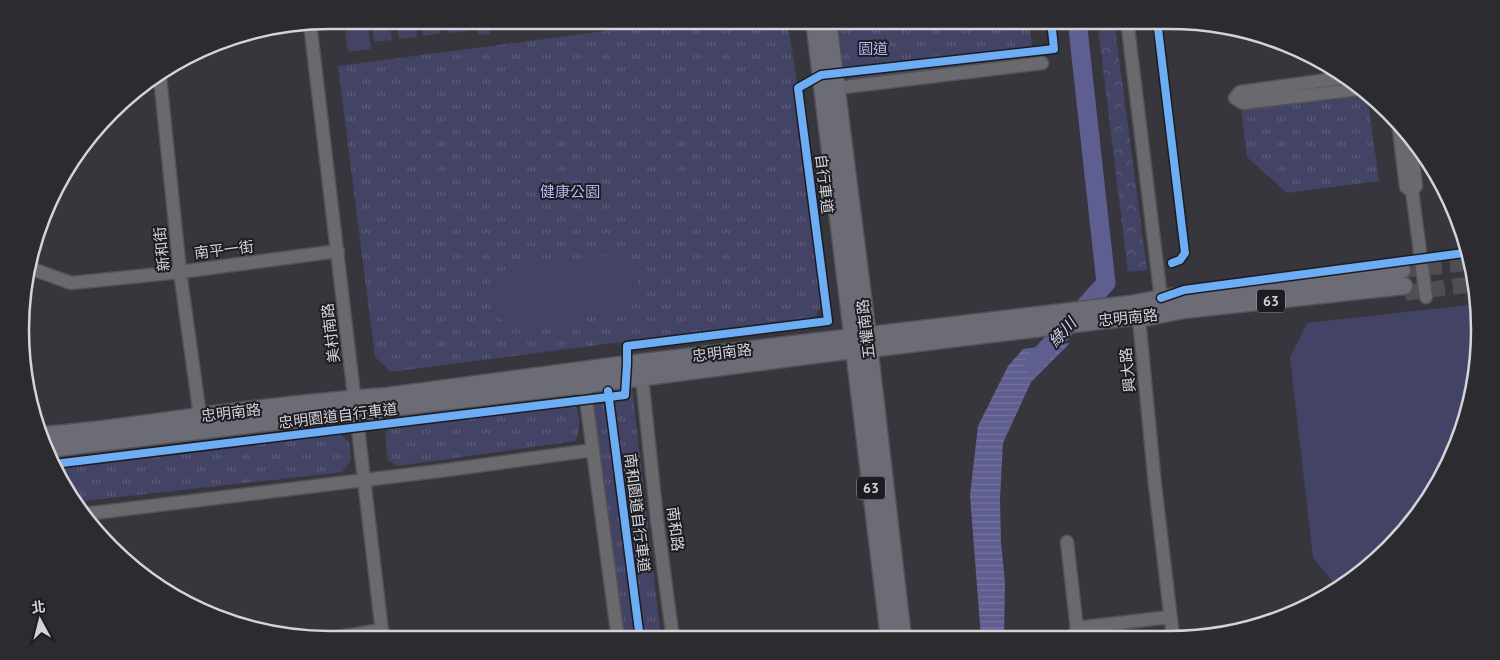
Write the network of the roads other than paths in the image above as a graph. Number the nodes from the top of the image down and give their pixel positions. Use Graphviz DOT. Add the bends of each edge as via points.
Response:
graph roads {
  1 [pos="311,29"];
  2 [pos="816,29"];
  3 [pos="828,29"];
  4 [pos="1128,29"];
  5 [pos="1042,63"];
  6 [pos="1335,79"];
  7 [pos="160,82"];
  8 [pos="829,89"];
  9 [pos="1352,90"];
  10 [pos="1400,136"];
  11 [pos="1412,151"];
  12 [pos="1412,191"];
  13 [pos="338,251"];
  14 [pos="35,271"];
  15 [pos="180,272"];
  16 [pos="1426,297"];
  17 [pos="1161,298"];
  18 [pos="1134,313"];
  19 [pos="860,343"];
  20 [pos="641,370"];
  21 [pos="583,378"];
  22 [pos="356,405"];
  23 [pos="200,416"];
  24 [pos="48,434"];
  25 [pos="54,449"];
  26 [pos="593,450"];
  27 [pos="364,480"];
  28 [pos="91,513"];
  29 [pos="1067,542"];
  30 [pos="1170,618"];
  31 [pos="383,631"];
  32 [pos="617,631"];
  33 [pos="672,631"];
  34 [pos="888,631"];
  35 [pos="902,631"];
  36 [pos="1077,631"];
  37 [pos="1089,631"];
  38 [pos="1172,631"];
  1 -- 13 [label="street, 美村南路"];
  2 -- 8 [label="main road, 五權南路"];
  3 -- 8 [label="main road, 五權南路"];
  4 -- 17 [label="street"];
  5 -- 8 [label="street"];
  6 -- 9 [label="street" via="1240,92 1235,98 1243,104"];
  7 -- 15 [label="street, 新和街"];
  8 -- 19 [label="main road, 五權南路"];
  10 -- 12 [label="street" via="1406,187"];
  11 -- 12 [label="street" via="1416,186"];
  12 -- 16 [label="street"];
  13 -- 15 [label="street, 南平一街"];
  13 -- 22 [label="street, 美村南路"];
  14 -- 15 [label="street, 南平一街" via="71,283"];
  15 -- 23 [label="street, 新和街"];
  17 -- 18 [label="main road, 忠明南路 / 63"];
  17 -- 18 [label="main road, 忠明南路 / 63" via="1199,288 1403,277 1184,310"];
  18 -- 19 [label="main road, 忠明南路 / 63" via="1034,329"];
  18 -- 19 [label="main road, 忠明南路 / 63" via="1074,311"];
  18 -- 30 [label="street, 興大路"];
  19 -- 20 [label="main road, 忠明南路"];
  19 -- 34 [label="main road, 五權南路 / 63"];
  19 -- 35 [label="main road, 五權南路 / 63"];
  20 -- 21 [label="main road, 忠明南路"];
  20 -- 33 [label="street, 南和路"];
  21 -- 22 [label="main road, 忠明南路" via="387,396"];
  21 -- 26 [label="street"];
  22 -- 23 [label="main road, 忠明南路"];
  22 -- 25 [label="main road, 忠明南路"];
  22 -- 27 [label="street, 美村南路"];
  23 -- 24 [label="main road, 忠明南路"];
  26 -- 27 [label="street"];
  26 -- 32 [label="street"];
  27 -- 28 [label="street"];
  27 -- 31 [label="street, 美村南路"];
  29 -- 36 [label="street"];
  30 -- 37 [label="street"];
  30 -- 38 [label="street, 興大路"];
}
